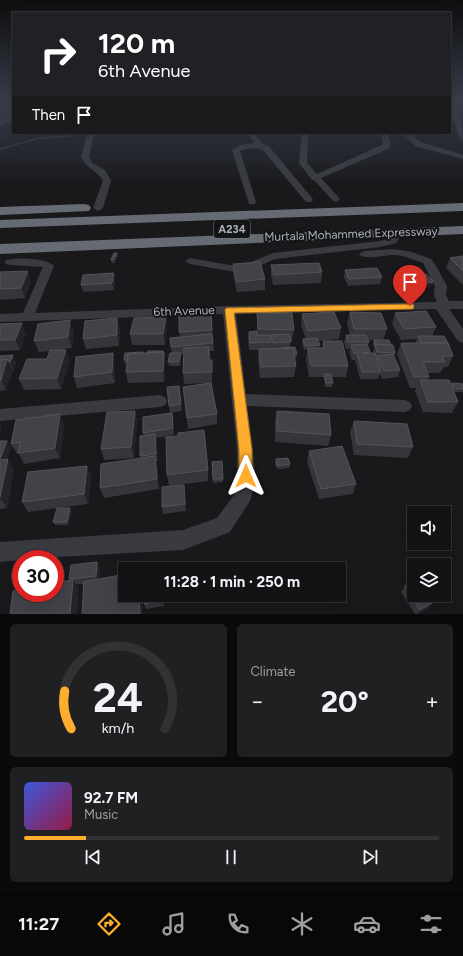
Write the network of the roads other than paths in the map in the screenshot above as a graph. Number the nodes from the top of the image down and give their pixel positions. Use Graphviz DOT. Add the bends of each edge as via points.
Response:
graph roads {
  1 [pos="460,129"];
  2 [pos="92,134"];
  3 [pos="251,134"];
  4 [pos="305,134"];
  5 [pos="384,134"];
  6 [pos="407,134"];
  7 [pos="463,139"];
  8 [pos="260,145"];
  9 [pos="463,157"];
  10 [pos="315,178"];
  11 [pos="463,195"];
  12 [pos="336,199"];
  13 [pos="308,200"];
  14 [pos="252,202"];
  15 [pos="463,207"];
  16 [pos="98,208"];
  17 [pos="0,211"];
  18 [pos="463,220"];
  19 [pos="0,224"];
  20 [pos="463,230"];
  21 [pos="397,233"];
  22 [pos="0,238"];
  23 [pos="0,249"];
  24 [pos="364,254"];
  25 [pos="190,261"];
  26 [pos="10,262"];
  27 [pos="463,304"];
  28 [pos="442,306"];
  29 [pos="229,310"];
  30 [pos="27,317"];
  31 [pos="0,318"];
  32 [pos="463,338"];
  33 [pos="240,400"];
  34 [pos="160,401"];
  35 [pos="405,406"];
  36 [pos="0,415"];
  37 [pos="0,552"];
  1 -- 7 [label="street"];
  2 -- 16 [label="street" via="85,157 89,164 102,172 107,181"];
  3 -- 8 [label="street"];
  4 -- 10 [label="street" via="303,163"];
  5 -- 10 [label="street" via="387,144 385,147"];
  6 -- 9 [label="street" via="418,144"];
  8 -- 13 [label="street" via="265,147"];
  8 -- 14 [label="street" via="236,150"];
  10 -- 12 [label="street"];
  11 -- 12 [label="highway"];
  12 -- 13 [label="highway"];
  13 -- 14 [label="highway"];
  14 -- 16 [label="highway"];
  15 -- 19 [label="highway, Murtala Mohammed Expressway / A234"];
  16 -- 17 [label="highway"];
  18 -- 22 [label="highway, Murtala Mohammed Expressway / A234"];
  20 -- 21 [label="highway, Murtala Mohammed Expressway"];
  21 -- 23 [label="highway, Murtala Mohammed Expressway"];
  21 -- 25 [label="street" via="392,241 380,244 272,256 240,269"];
  24 -- 28 [label="street" via="394,252 427,261 441,286"];
  26 -- 30 [label="street" via="43,263 49,266"];
  27 -- 28 [label="street, 6th Avenue"];
  28 -- 29 [label="street, 6th Avenue"];
  28 -- 32 [label="street"];
  29 -- 30 [label="street, 6th Avenue"];
  29 -- 33 [label="street"];
  30 -- 31 [label="street, 6th Avenue"];
  33 -- 35 [label="street"];
  33 -- 37 [label="street" via="246,476 242,498 223,525 183,540"];
  34 -- 36 [label="street"];
}
